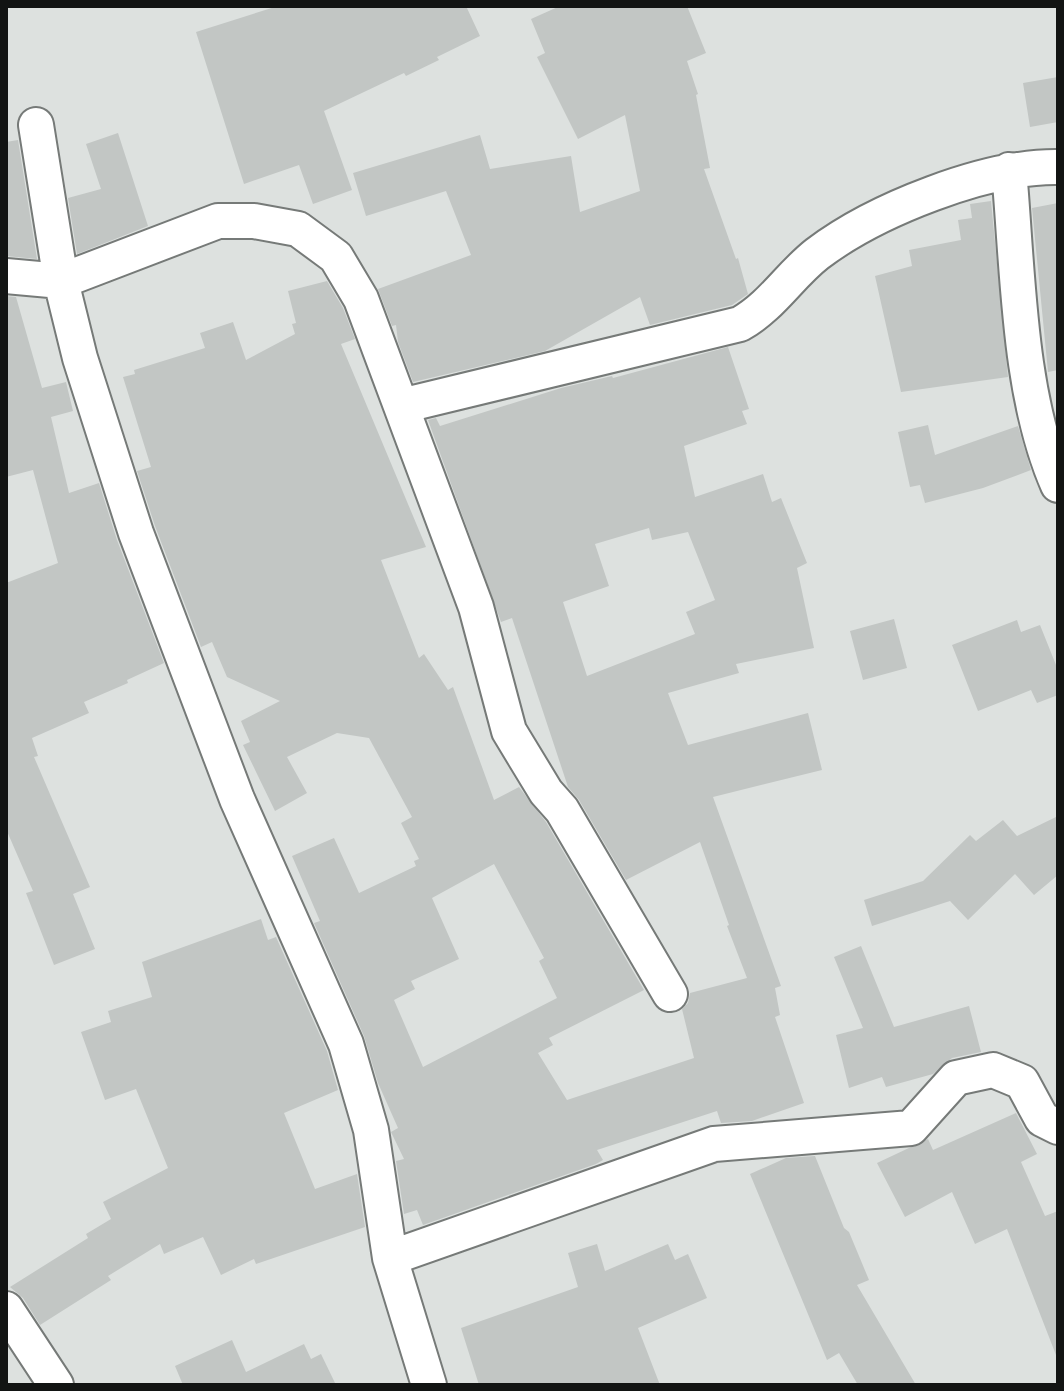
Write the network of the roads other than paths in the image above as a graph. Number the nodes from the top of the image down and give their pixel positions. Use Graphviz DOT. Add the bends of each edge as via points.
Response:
graph roads {
  1 [pos="36,125"];
  2 [pos="1058,167"];
  3 [pos="1009,170"];
  4 [pos="6,276"];
  5 [pos="61,281"];
  6 [pos="401,406"];
  7 [pos="1058,485"];
  8 [pos="670,994"];
  9 [pos="1058,1127"];
  10 [pos="390,1258"];
  11 [pos="6,1309"];
  12 [pos="56,1385"];
  13 [pos="429,1385"];
  1 -- 5 [label="street"];
  2 -- 3 [label="street"];
  3 -- 6 [label="street" via="938,190 845,236 815,256 760,313 740,324"];
  3 -- 7 [label="street" via="1029,382 1047,461"];
  4 -- 5 [label="street"];
  5 -- 6 [label="street" via="218,221 298,229 336,257 361,299"];
  5 -- 10 [label="street" via="136,533 237,799 346,1044 371,1130"];
  6 -- 8 [label="street" via="476,607 509,731"];
  9 -- 10 [label="street" via="1042,1119 1022,1082 993,1070 956,1078 911,1128 714,1144"];
  10 -- 13 [label="street"];
  11 -- 12 [label="street"];
}
